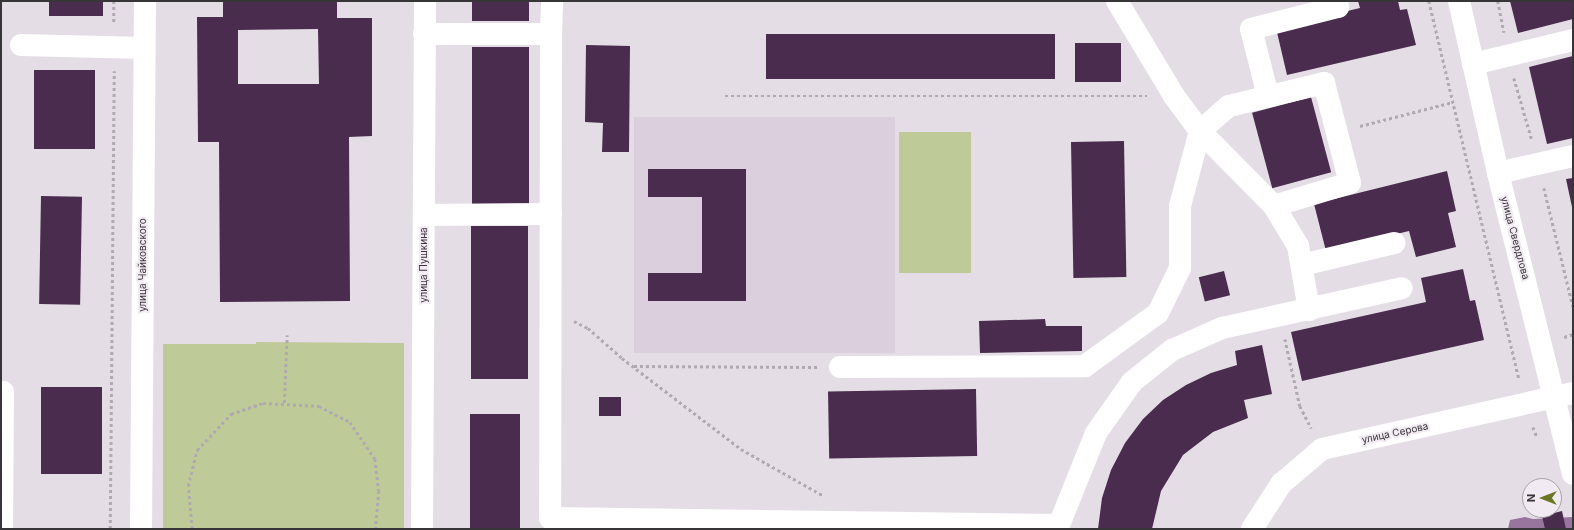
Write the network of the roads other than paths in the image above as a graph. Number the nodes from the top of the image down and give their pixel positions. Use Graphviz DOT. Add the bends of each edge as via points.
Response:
graph roads {
  1 [pos="145,1"];
  2 [pos="425,1"];
  3 [pos="552,1"];
  4 [pos="1117,1"];
  5 [pos="1337,1"];
  6 [pos="1459,1"];
  7 [pos="424,34"];
  8 [pos="551,34"];
  9 [pos="1573,40"];
  10 [pos="21,45"];
  11 [pos="144,48"];
  12 [pos="1473,64"];
  13 [pos="1268,96"];
  14 [pos="1200,132"];
  15 [pos="1573,156"];
  16 [pos="1498,173"];
  17 [pos="1274,206"];
  18 [pos="551,214"];
  19 [pos="424,215"];
  20 [pos="1394,243"];
  21 [pos="1302,265"];
  22 [pos="1402,288"];
  23 [pos="1309,310"];
  24 [pos="840,367"];
  25 [pos="1,392"];
  26 [pos="1564,396"];
  27 [pos="1573,474"];
  28 [pos="2,529"];
  29 [pos="141,529"];
  30 [pos="422,529"];
  31 [pos="1252,529"];
  1 -- 11 [label="street, улица Чайковского"];
  2 -- 7 [label="street, улица Пушкина"];
  3 -- 8 [label="street"];
  4 -- 14 [label="street" via="1174,96"];
  5 -- 13 [label="street" via="1338,7 1251,29"];
  6 -- 12 [label="street, улица Свердлова"];
  7 -- 8 [label="street"];
  7 -- 19 [label="street, улица Пушкина"];
  8 -- 18 [label="street"];
  9 -- 12 [label="street"];
  10 -- 11 [label="street"];
  11 -- 29 [label="street, улица Чайковского"];
  12 -- 16 [label="street, улица Свердлова"];
  13 -- 14 [label="street" via="1229,106"];
  13 -- 17 [label="street" via="1324,83 1350,184"];
  14 -- 17 [label="street"];
  14 -- 24 [label="street" via="1180,206 1180,268 1158,313 1085,366"];
  15 -- 16 [label="street"];
  16 -- 26 [label="street, улица Свердлова"];
  17 -- 21 [label="street" via="1298,246"];
  18 -- 19 [label="street"];
  18 -- 23 [label="street" via="550,518 1060,525 1096,433 1132,382 1172,350 1222,328"];
  19 -- 30 [label="street, улица Пушкина"];
  20 -- 21 [label="street"];
  21 -- 23 [label="street"];
  22 -- 23 [label="street"];
  25 -- 28 [label="street"];
  26 -- 27 [label="street, улица Свердлова"];
  26 -- 31 [label="street, улица Серова" via="1322,450 1281,484"];
}
